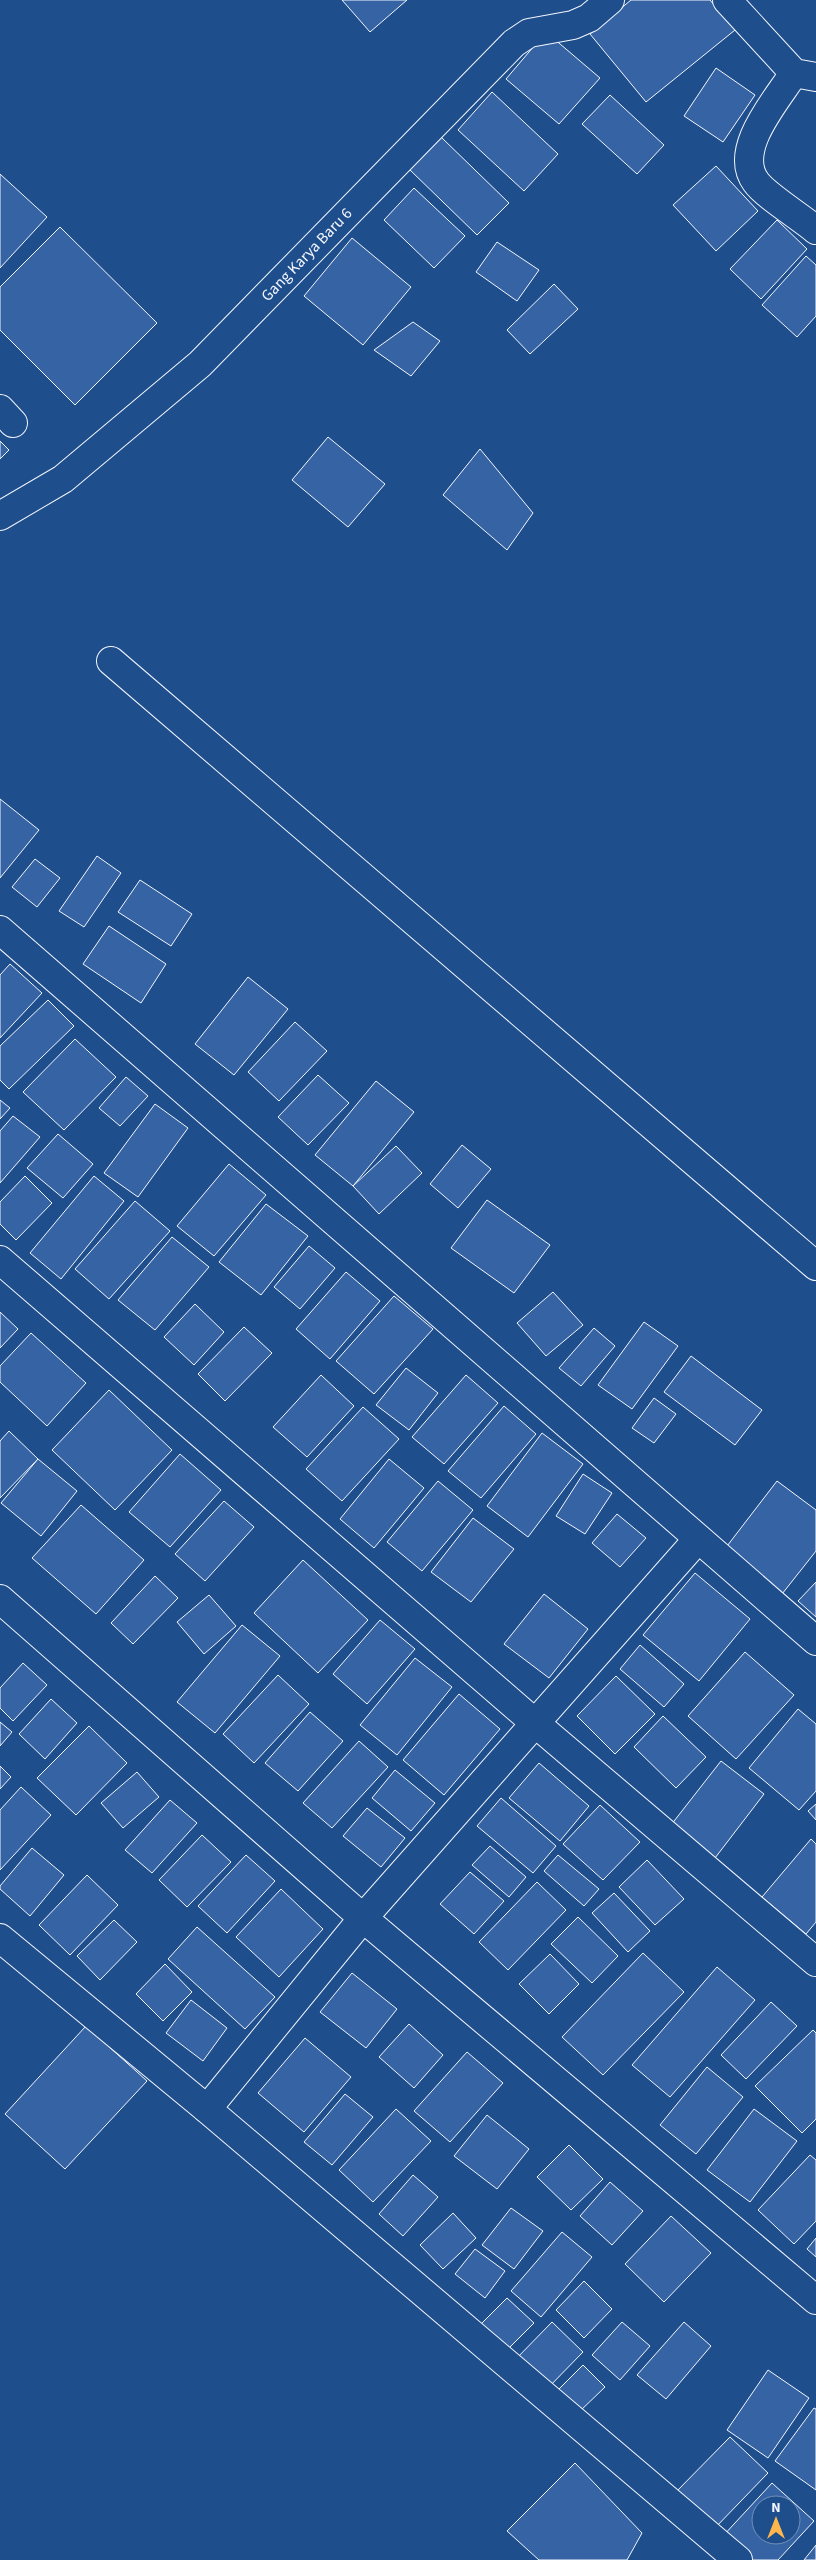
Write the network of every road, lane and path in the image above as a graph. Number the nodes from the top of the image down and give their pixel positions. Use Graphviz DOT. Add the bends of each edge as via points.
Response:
graph roads {
  1 [pos="610,0"];
  2 [pos="728,0"];
  3 [pos="805,75"];
  4 [pos="816,230"];
  5 [pos="0,516"];
  6 [pos="111,661"];
  7 [pos="0,930"];
  8 [pos="0,1260"];
  9 [pos="816,1266"];
  10 [pos="698,1539"];
  11 [pos="0,1599"];
  12 [pos="816,1641"];
  13 [pos="535,1724"];
  14 [pos="363,1918"];
  15 [pos="0,1938"];
  16 [pos="816,1962"];
  17 [pos="207,2109"];
  18 [pos="816,2300"];
  19 [pos="738,2560"];
  1 -- 5 [label="street, Gang Karya Baru 6" via="589,18 573,25 529,33 514,43 200,364 63,479"];
  2 -- 3 [label="street"];
  3 -- 4 [label="street" via="752,140 748,157 750,172 757,184"];
  6 -- 9 [label="street"];
  7 -- 10 [label="street"];
  8 -- 13 [label="street"];
  10 -- 12 [label="street"];
  10 -- 13 [label="street"];
  11 -- 14 [label="street"];
  13 -- 14 [label="street"];
  13 -- 16 [label="street"];
  14 -- 17 [label="street"];
  14 -- 18 [label="street"];
  15 -- 17 [label="street"];
  17 -- 19 [label="street"];
}
